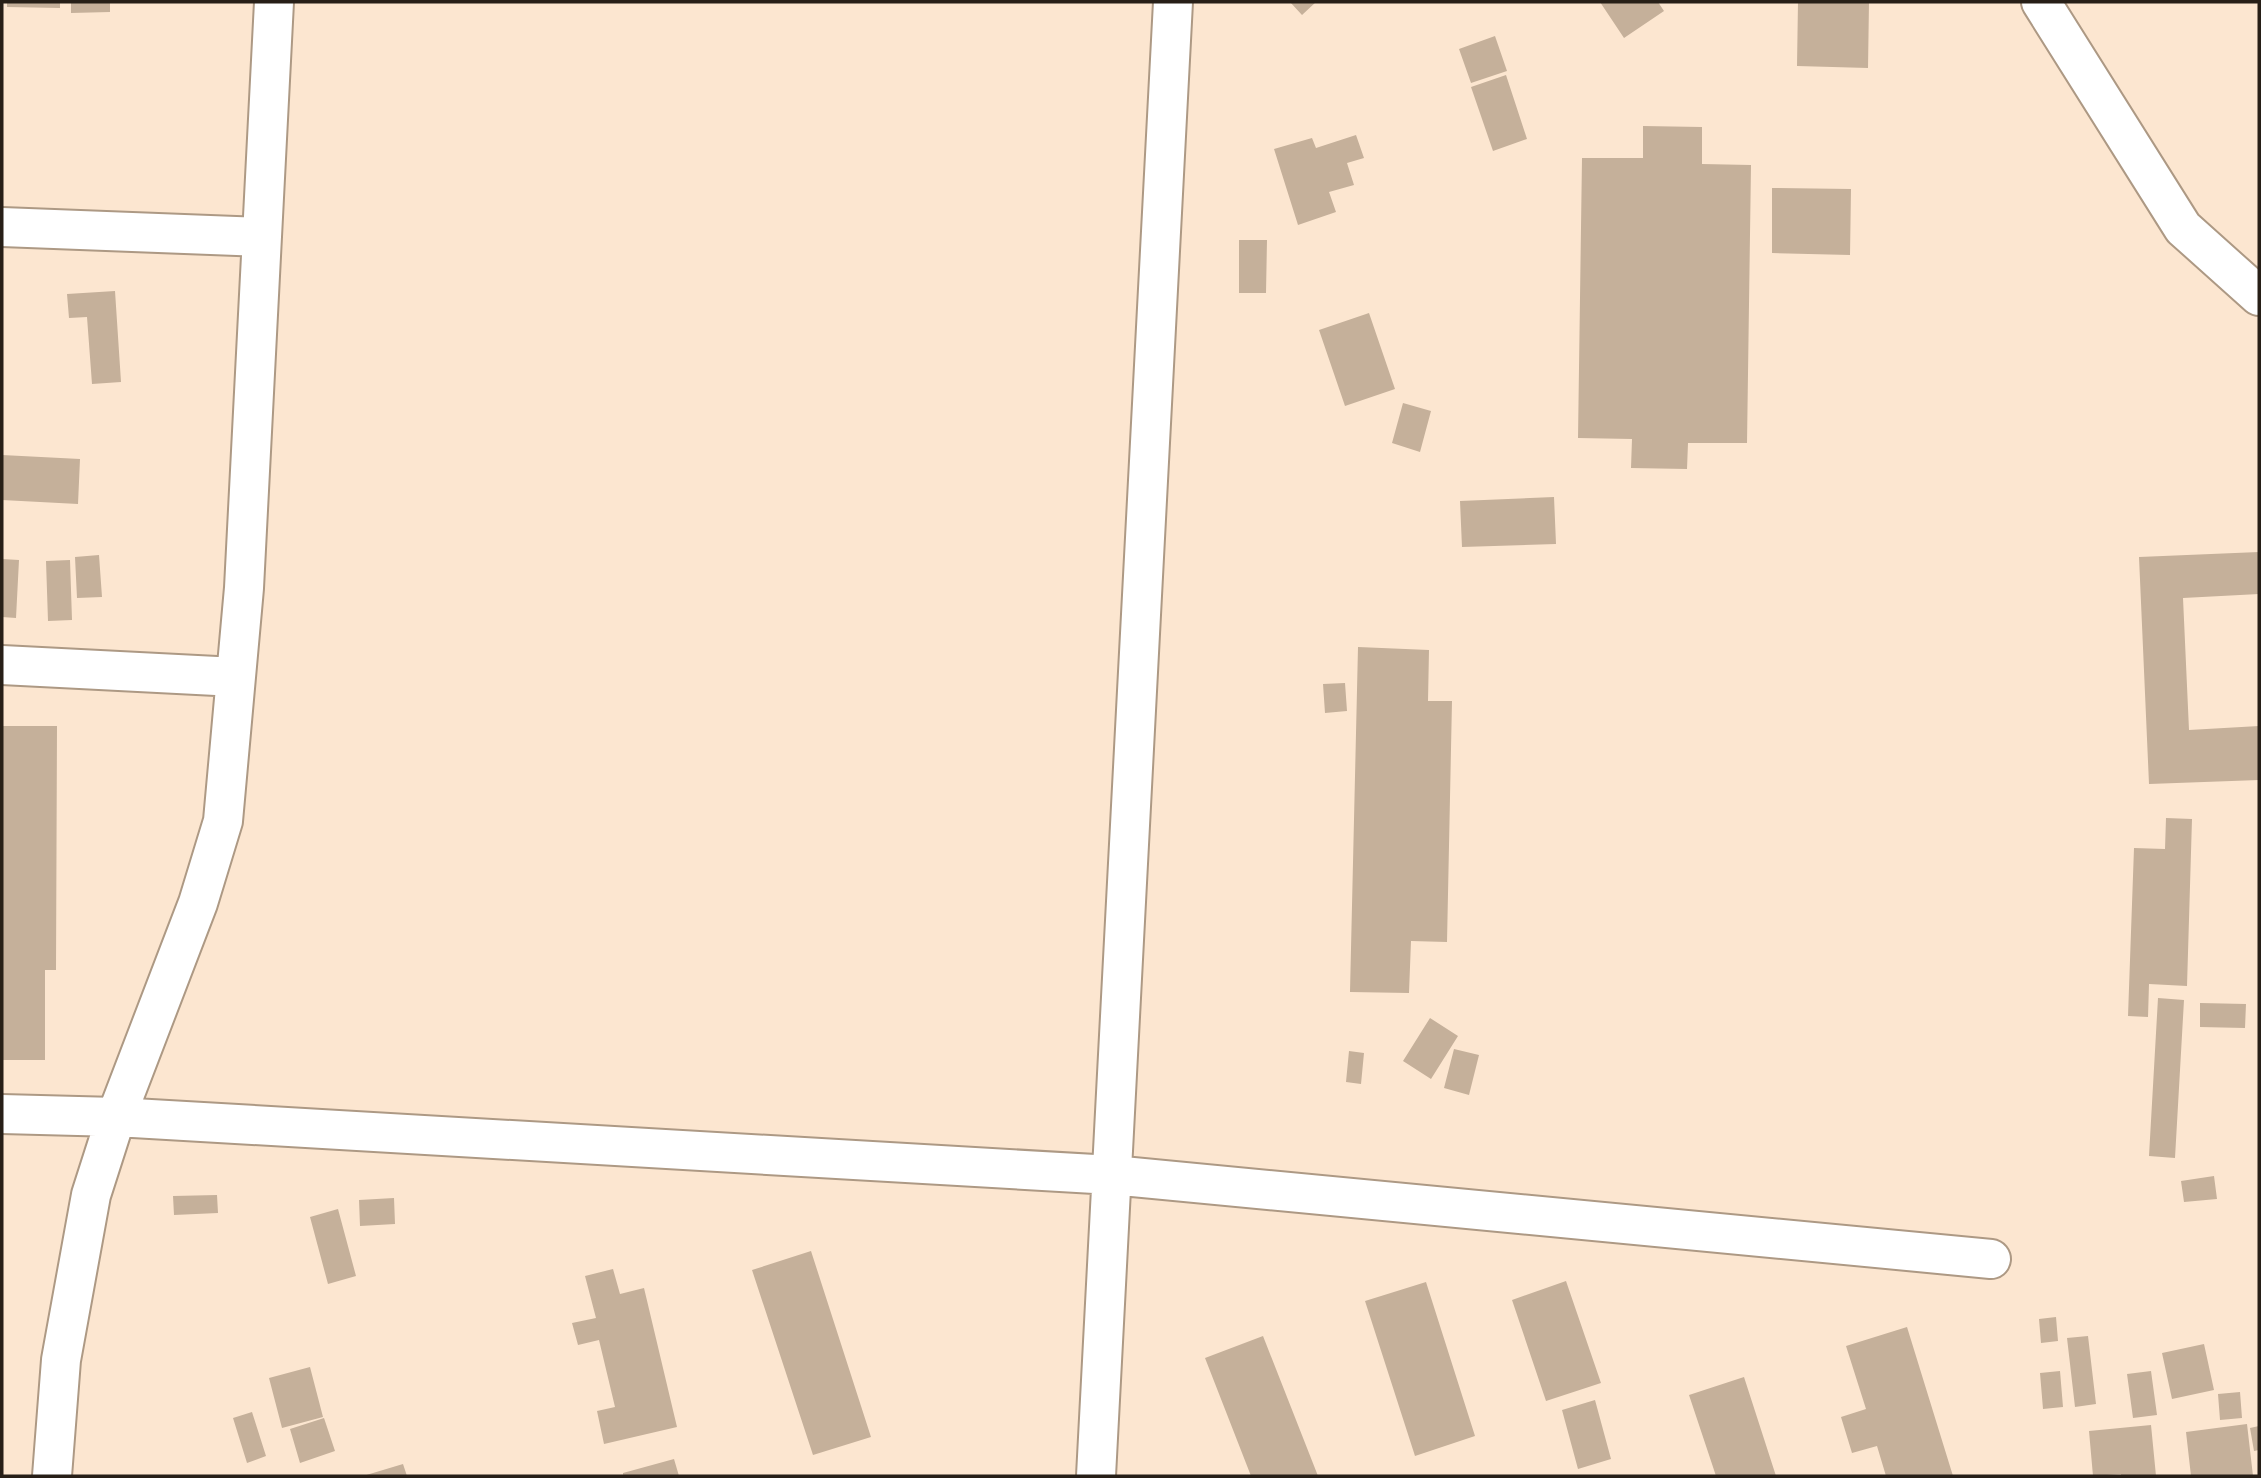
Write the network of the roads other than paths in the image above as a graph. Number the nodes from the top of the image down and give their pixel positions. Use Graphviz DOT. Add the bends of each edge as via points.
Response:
graph roads {
  1 [pos="274,2"];
  2 [pos="1173,2"];
  3 [pos="2041,2"];
  4 [pos="2,227"];
  5 [pos="262,237"];
  6 [pos="2259,296"];
  7 [pos="2,665"];
  8 [pos="236,677"];
  9 [pos="2,1114"];
  10 [pos="116,1117"];
  11 [pos="1112,1175"];
  12 [pos="1991,1259"];
  13 [pos="52,1476"];
  14 [pos="1096,1476"];
  1 -- 5 [label="street"];
  2 -- 11 [label="street"];
  3 -- 6 [label="street" via="2182,228"];
  4 -- 5 [label="street"];
  5 -- 8 [label="street"];
  7 -- 8 [label="street"];
  8 -- 10 [label="street" via="223,821 198,903"];
  9 -- 10 [label="street"];
  10 -- 11 [label="street"];
  10 -- 13 [label="street" via="91,1195 64,1347"];
  11 -- 12 [label="street"];
  11 -- 14 [label="street"];
}
